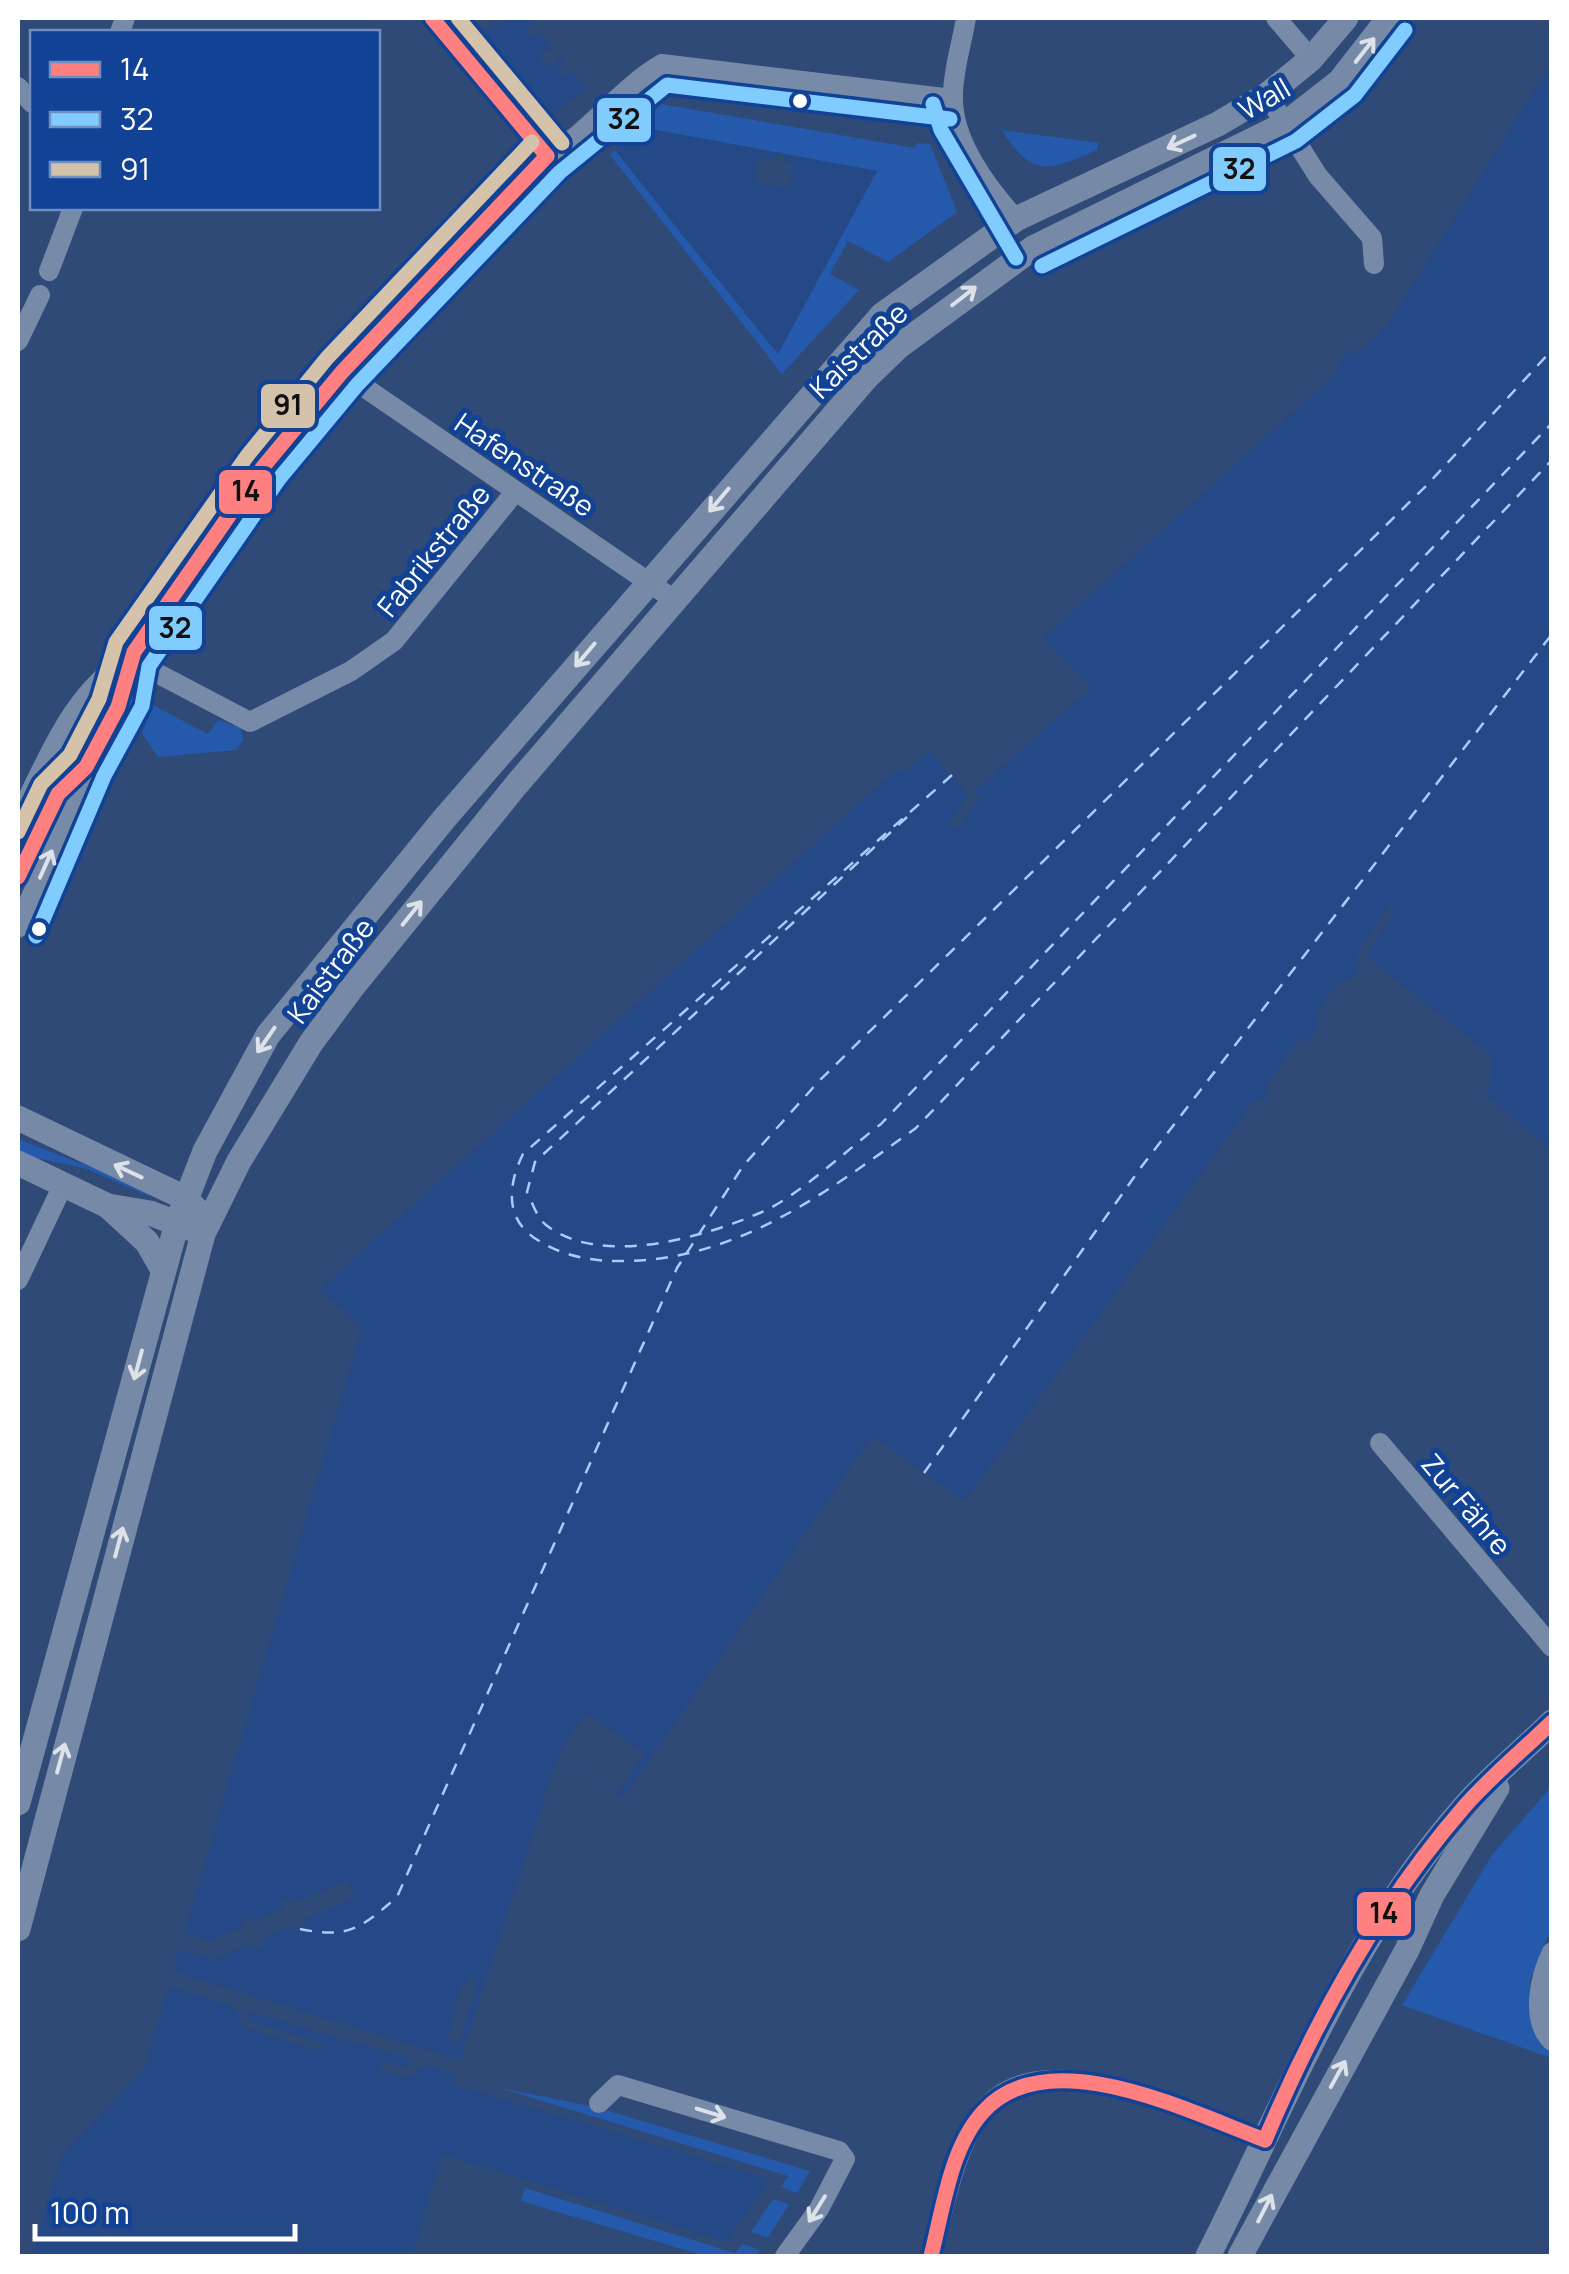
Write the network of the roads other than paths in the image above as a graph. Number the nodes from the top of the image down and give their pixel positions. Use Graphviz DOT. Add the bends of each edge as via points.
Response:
graph roads {
  1 [pos="432,18"];
  2 [pos="966,18"];
  3 [pos="1276,18"];
  4 [pos="1346,18"];
  5 [pos="1388,18"];
  6 [pos="1311,59"];
  7 [pos="1267,95"];
  8 [pos="952,99"];
  9 [pos="1285,124"];
  10 [pos="547,156"];
  11 [pos="71,210"];
  12 [pos="1016,220"];
  13 [pos="1033,248"];
  14 [pos="1374,264"];
  15 [pos="49,271"];
  16 [pos="40,294"];
  17 [pos="18,341"];
  18 [pos="342,372"];
  19 [pos="515,492"];
  20 [pos="648,581"];
  21 [pos="676,601"];
  22 [pos="132,655"];
  23 [pos="18,818"];
  24 [pos="18,928"];
  25 [pos="18,1118"];
  26 [pos="18,1164"];
  27 [pos="63,1186"];
  28 [pos="108,1206"];
  29 [pos="181,1210"];
  30 [pos="203,1234"];
  31 [pos="163,1270"];
  32 [pos="18,1280"];
  33 [pos="1380,1442"];
  34 [pos="1552,1647"];
  35 [pos="1552,1722"];
  36 [pos="1519,1754"];
  37 [pos="18,1803"];
  38 [pos="27,1849"];
  39 [pos="18,1929"];
  40 [pos="1552,1952"];
  41 [pos="1552,2042"];
  42 [pos="599,2102"];
  43 [pos="1253,2136"];
  44 [pos="785,2256"];
  45 [pos="930,2256"];
  46 [pos="1208,2256"];
  47 [pos="1240,2256"];
  1 -- 10 [label="street"];
  2 -- 8 [label="street"];
  3 -- 6 [label="street"];
  4 -- 6 [label="main road, Wall"];
  9 -- 5 [label="main road, Wall, one-way" via="1340,81"];
  6 -- 7 [label="main road, Wall"];
  7 -- 9 [label="street"];
  7 -- 12 [label="main road, Wall, one-way"];
  8 -- 10 [label="street" via="662,64"];
  8 -- 12 [label="street" via="989,187"];
  9 -- 13 [label="main road, Wall"];
  9 -- 14 [label="street" via="1318,176 1372,238"];
  10 -- 18 [label="street"];
  11 -- 15 [label="street"];
  12 -- 13 [label="street"];
  12 -- 20 [label="main road, Kaistraße, one-way" via="882,315"];
  21 -- 13 [label="main road, Kaistraße, one-way" via="866,378"];
  16 -- 17 [label="street"];
  18 -- 19 [label="street, Hafenstraße"];
  18 -- 22 [label="street" via="264,467"];
  19 -- 20 [label="street, Hafenstraße"];
  19 -- 22 [label="street, Fabrikstraße" via="394,641 250,722"];
  20 -- 21 [label="street, Hafenstraße"];
  20 -- 29 [label="main road, Kaistraße, one-way" via="268,1035"];
  30 -- 21 [label="main road, Kaistraße, one-way" via="239,1162 351,989"];
  22 -- 23 [label="street" via="83,702"];
  24 -- 22 [label="street, one-way" via="86,767 123,698"];
  29 -- 25 [label="main road, one-way"];
  26 -- 27 [label="main road"];
  27 -- 28 [label="main road"];
  27 -- 32 [label="street"];
  28 -- 29 [label="main road"];
  28 -- 31 [label="main road" via="147,1242"];
  29 -- 30 [label="main road" via="199,1213"];
  29 -- 31 [label="main road, Kaistraße"];
  38 -- 30 [label="main road, Kaistraße, one-way"];
  31 -- 37 [label="main road, Kaistraße, one-way"];
  33 -- 34 [label="street, Zur Fähre"];
  35 -- 36 [label="main road"];
  36 -- 43 [label="main road" via="1465,1805 1387,1912"];
  47 -- 36 [label="main road, one-way" via="1432,1895"];
  38 -- 39 [label="main road, Kaistraße"];
  40 -- 41 [label="street" via="1541,1974 1540,2002"];
  42 -- 44 [label="street, one-way" via="618,2085 839,2151 845,2158 819,2209"];
  43 -- 45 [label="street" via="1084,2080 1044,2078 1004,2094 982,2112"];
  43 -- 46 [label="main road"];
}
